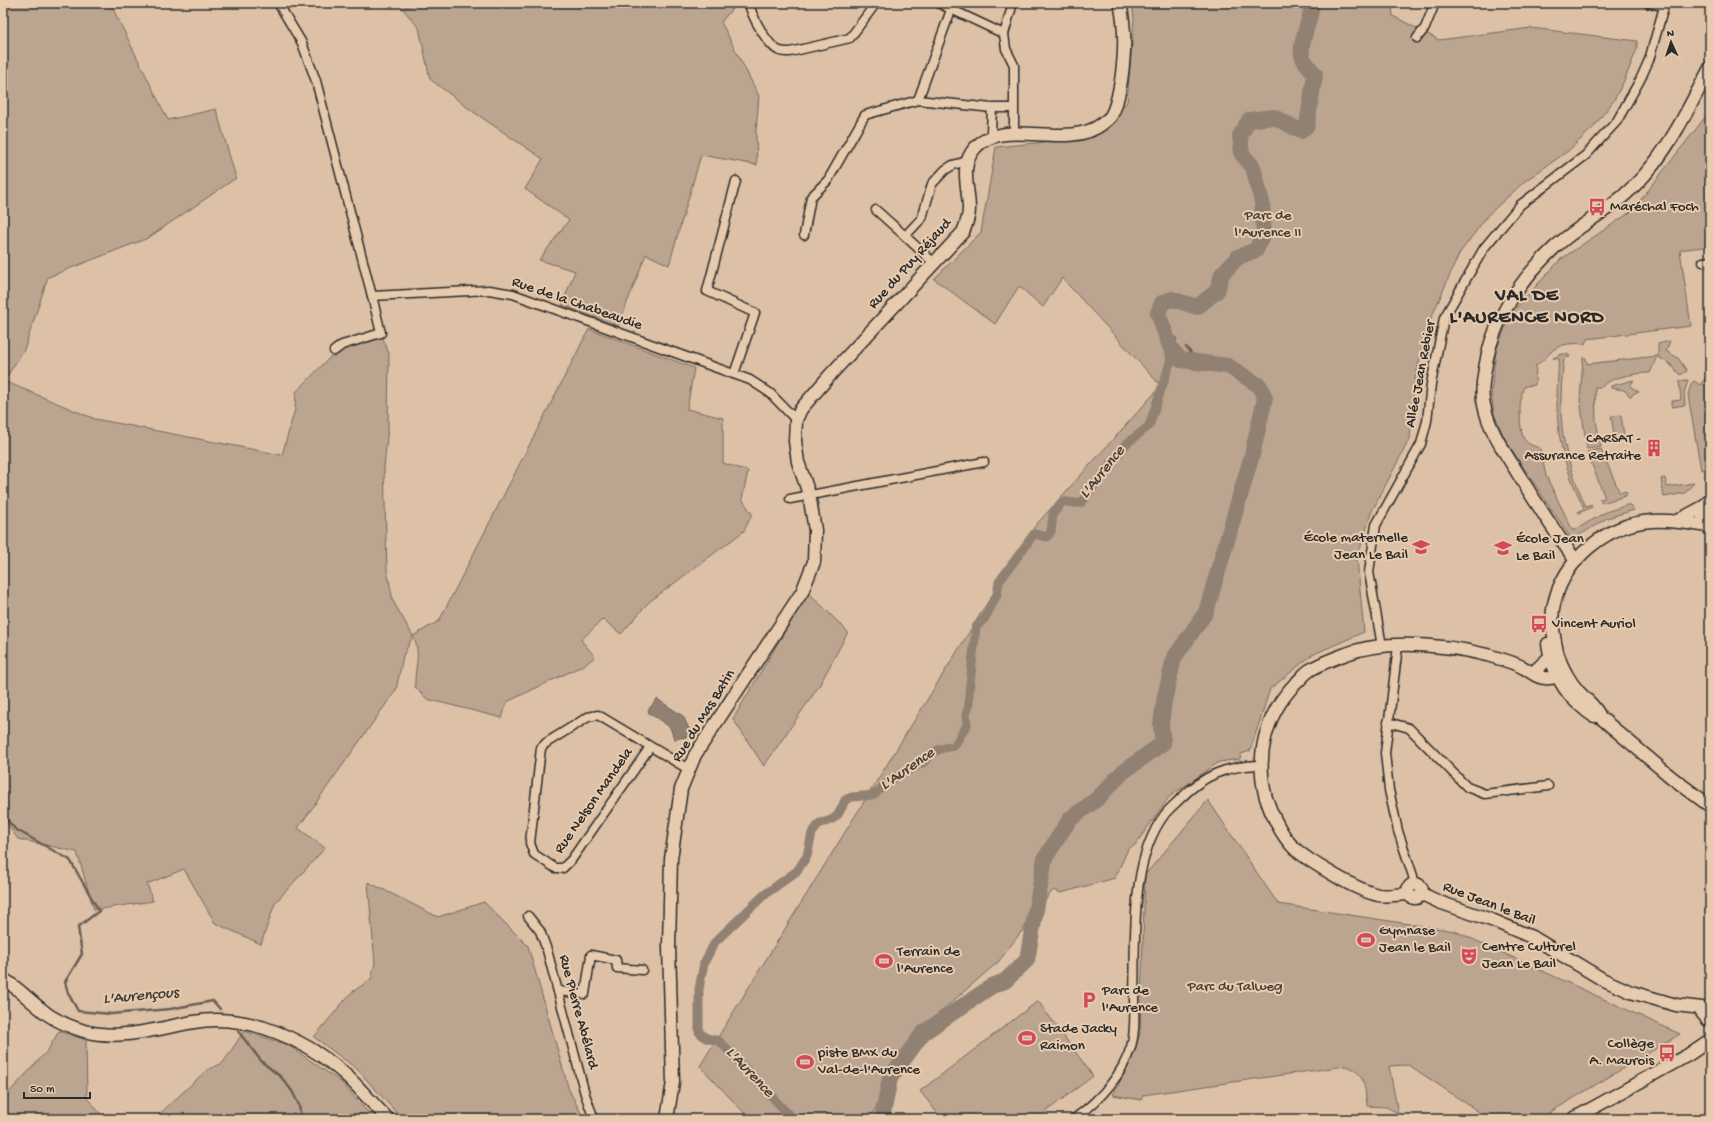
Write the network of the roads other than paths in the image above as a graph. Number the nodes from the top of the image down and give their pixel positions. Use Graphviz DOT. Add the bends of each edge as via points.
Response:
graph roads {
  1 [pos="278,3"];
  2 [pos="749,3"];
  3 [pos="876,3"];
  4 [pos="938,3"];
  5 [pos="1013,3"];
  6 [pos="1120,3"];
  7 [pos="1435,3"];
  8 [pos="1648,3"];
  9 [pos="1664,4"];
  10 [pos="951,10"];
  11 [pos="1004,34"];
  12 [pos="1417,38"];
  13 [pos="1710,68"];
  14 [pos="918,100"];
  15 [pos="992,108"];
  16 [pos="1013,108"];
  17 [pos="1014,134"];
  18 [pos="992,137"];
  19 [pos="967,161"];
  20 [pos="736,181"];
  21 [pos="876,210"];
  22 [pos="804,234"];
  23 [pos="905,236"];
  24 [pos="935,264"];
  25 [pos="372,296"];
  26 [pos="334,351"];
  27 [pos="734,374"];
  28 [pos="796,420"];
  29 [pos="984,462"];
  30 [pos="809,494"];
  31 [pos="790,499"];
  32 [pos="1707,504"];
  33 [pos="1677,521"];
  34 [pos="1708,527"];
  35 [pos="1576,560"];
  36 [pos="1552,626"];
  37 [pos="1382,646"];
  38 [pos="1398,646"];
  39 [pos="1550,657"];
  40 [pos="1530,669"];
  41 [pos="1560,672"];
  42 [pos="1388,722"];
  43 [pos="650,747"];
  44 [pos="1260,765"];
  45 [pos="688,769"];
  46 [pos="1548,786"];
  47 [pos="1710,806"];
  48 [pos="1411,889"];
  49 [pos="528,916"];
  50 [pos="642,970"];
  51 [pos="3,979"];
  52 [pos="558,991"];
  53 [pos="1709,1020"];
  54 [pos="1708,1041"];
  55 [pos="388,1119"];
  56 [pos="594,1119"];
  57 [pos="667,1119"];
  58 [pos="1074,1119"];
  59 [pos="1573,1119"];
  1 -- 25 [label="street" via="302,43 316,81"];
  2 -- 3 [label="street" via="752,14 770,44 780,51 790,52 850,38"];
  4 -- 10 [label="street"];
  5 -- 11 [label="street"];
  6 -- 17 [label="street" via="1125,52 1119,92 1110,117 1093,130 1065,135"];
  7 -- 12 [label="street" via="1425,28"];
  8 -- 9 [label="street"];
  9 -- 37 [label="street, Allée Jean Rebier" via="1649,60 1617,121 1586,155 1520,205 1484,248 1444,318 1431,384 1427,421 1420,444 1376,525 1369,572"];
  10 -- 11 [label="street"];
  10 -- 14 [label="street"];
  11 -- 16 [label="street" via="1006,49 1014,65"];
  13 -- 35 [label="street" via="1675,132 1653,164 1621,198 1554,247 1521,284 1504,310 1486,359 1482,386 1483,404 1488,420 1546,518"];
  14 -- 15 [label="street"];
  14 -- 22 [label="street" via="865,115 828,180 811,197"];
  15 -- 16 [label="street"];
  15 -- 18 [label="street"];
  16 -- 17 [label="street"];
  17 -- 18 [label="street"];
  18 -- 19 [label="street" via="974,148"];
  19 -- 23 [label="street" via="945,170 932,184 922,218"];
  19 -- 24 [label="street, Rue du Puy Réjaud" via="965,166 968,220 960,236"];
  20 -- 27 [label="street" via="706,291 755,313"];
  21 -- 23 [label="street"];
  23 -- 24 [label="street"];
  24 -- 28 [label="street, Rue du Puy Réjaud" via="830,374 801,409"];
  25 -- 26 [label="street" via="381,332 342,345"];
  25 -- 27 [label="street, Rue de la Chabeaudie" via="489,290 512,294"];
  27 -- 28 [label="street, Rue de la Chabeaudie" via="750,380 770,393"];
  28 -- 30 [label="street, Rue du Mas Batin" via="798,462"];
  29 -- 30 [label="street"];
  30 -- 31 [label="street"];
  30 -- 45 [label="street, Rue du Mas Batin" via="815,530 814,562 802,592"];
  32 -- 33 [label="street"];
  32 -- 34 [label="street" via="1702,517"];
  33 -- 34 [label="street"];
  33 -- 35 [label="street" via="1651,521 1626,527 1602,538"];
  35 -- 36 [label="street" via="1568,571 1554,604"];
  36 -- 39 [label="street" via="1549,630"];
  36 -- 41 [label="street"];
  37 -- 38 [label="street"];
  37 -- 44 [label="street" via="1347,653 1310,670 1288,691 1272,714"];
  38 -- 40 [label="street" via="1470,650"];
  38 -- 42 [label="street"];
  39 -- 40 [label="street"];
  39 -- 41 [label="street"];
  40 -- 41 [label="street" via="1534,676 1545,678"];
  41 -- 47 [label="street" via="1572,699 1592,716 1600,717"];
  42 -- 46 [label="street" via="1408,728 1467,787 1485,794"];
  42 -- 48 [label="street" via="1385,753 1389,790 1398,831 1413,876"];
  43 -- 43 [label="street, Rue Nelson Mandela" via="572,859 563,868 555,868 534,854 530,843 540,748 588,717 598,715"];
  43 -- 45 [label="street, Rue Nelson Mandela"];
  44 -- 48 [label="street" via="1271,814 1293,847 1344,881 1379,895"];
  44 -- 58 [label="street" via="1229,768 1195,784 1165,814 1150,840 1137,888 1135,1021 1131,1045 1116,1078 1101,1097"];
  45 -- 57 [label="street, Rue du Mas Batin" via="681,789 671,859 669,947 673,1082"];
  48 -- 53 [label="street, Rue Jean le Bail" via="1415,898 1422,894 1508,926 1534,938 1602,979 1631,992 1676,1005 1698,1008"];
  49 -- 52 [label="street, Rue Pierre Abélard" via="540,931"];
  50 -- 52 [label="street" via="617,968 616,960 591,955 585,994"];
  51 -- 55 [label="street" via="53,1019 85,1031 124,1034 196,1021 237,1020 274,1030 315,1052 350,1078"];
  52 -- 56 [label="street, Rue Pierre Abélard"];
  53 -- 54 [label="street"];
  54 -- 59 [label="street" via="1688,1055"];
}
